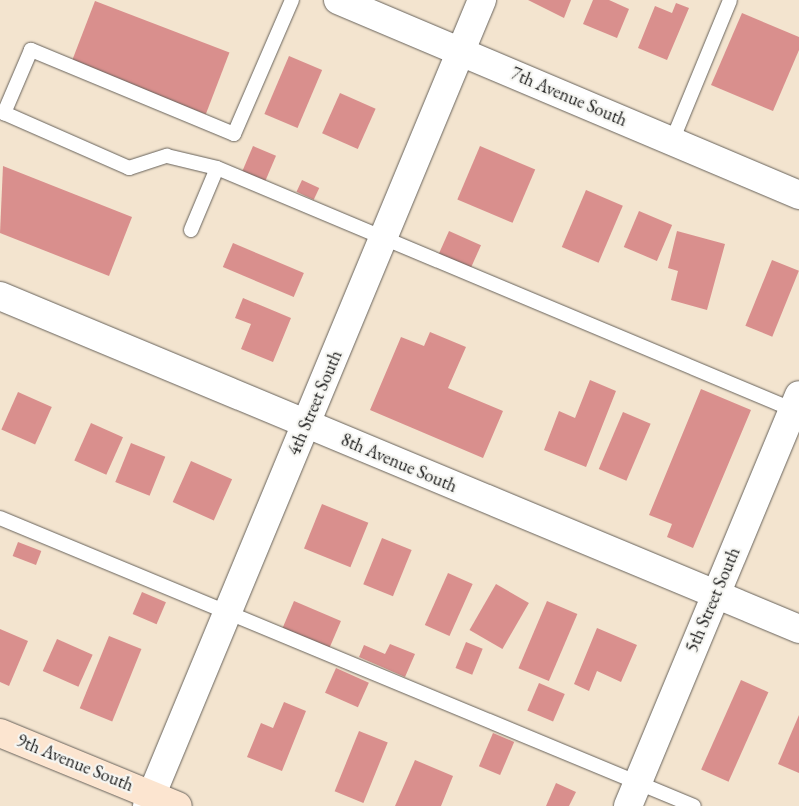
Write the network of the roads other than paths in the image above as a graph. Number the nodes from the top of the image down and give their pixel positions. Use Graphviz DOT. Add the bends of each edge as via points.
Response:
graph roads {
  1 [pos="292,0"];
  2 [pos="338,0"];
  3 [pos="482,0"];
  4 [pos="730,0"];
  5 [pos="461,51"];
  6 [pos="672,141"];
  7 [pos="217,168"];
  8 [pos="799,195"];
  9 [pos="191,230"];
  10 [pos="384,237"];
  11 [pos="0,296"];
  12 [pos="797,406"];
  13 [pos="306,424"];
  14 [pos="0,518"];
  15 [pos="716,594"];
  16 [pos="228,610"];
  17 [pos="799,628"];
  18 [pos="0,732"];
  19 [pos="633,794"];
  20 [pos="149,800"];
  21 [pos="178,806"];
  22 [pos="694,806"];
  1 -- 7 [label="lane" via="234,134 31,50 4,113 129,168 167,156"];
  2 -- 5 [label="street, 7th Avenue South"];
  3 -- 5 [label="street, 4th Street South"];
  4 -- 6 [label="lane"];
  5 -- 6 [label="street, 7th Avenue South"];
  5 -- 10 [label="street, 4th Street South"];
  6 -- 8 [label="street, 7th Avenue South"];
  7 -- 9 [label="lane"];
  7 -- 10 [label="lane"];
  10 -- 12 [label="lane"];
  10 -- 13 [label="street, 4th Street South"];
  11 -- 13 [label="street, 8th Avenue South"];
  12 -- 15 [label="street, 5th Street South"];
  13 -- 15 [label="street, 8th Avenue South"];
  13 -- 16 [label="street, 4th Street South"];
  14 -- 16 [label="lane"];
  15 -- 17 [label="street, 8th Avenue South"];
  15 -- 19 [label="street, 5th Street South"];
  16 -- 19 [label="lane"];
  16 -- 20 [label="street, 4th Street South"];
  18 -- 20 [label="main road, 9th Avenue South"];
  19 -- 22 [label="lane"];
  20 -- 21 [label="main road, 9th Avenue South"];
}
